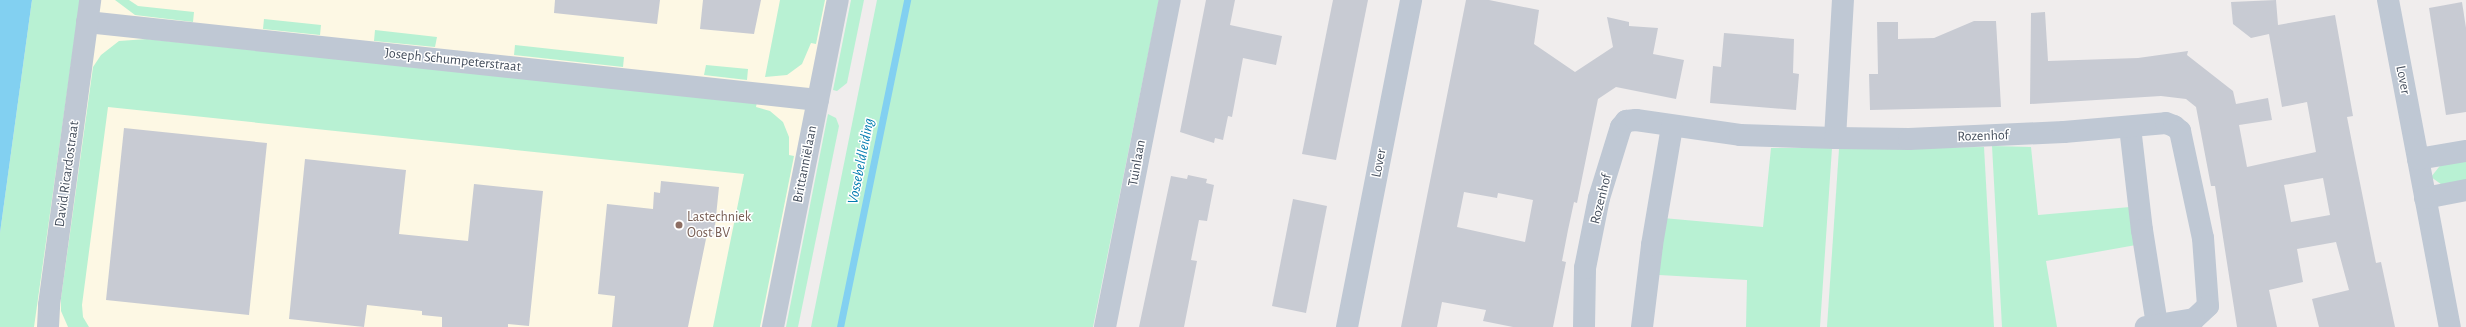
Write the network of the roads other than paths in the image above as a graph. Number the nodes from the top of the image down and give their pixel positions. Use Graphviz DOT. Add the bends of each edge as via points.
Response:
graph roads {
  1 [pos="90,0"];
  2 [pos="838,0"];
  3 [pos="1170,0"];
  4 [pos="1411,0"];
  5 [pos="1843,0"];
  6 [pos="2388,0"];
  7 [pos="88,22"];
  8 [pos="818,100"];
  9 [pos="1672,127"];
  10 [pos="2130,127"];
  11 [pos="1835,138"];
  12 [pos="2466,150"];
  13 [pos="2418,159"];
  14 [pos="2466,190"];
  15 [pos="2425,198"];
  16 [pos="2151,326"];
  17 [pos="48,327"];
  18 [pos="773,327"];
  19 [pos="1105,327"];
  20 [pos="1347,327"];
  21 [pos="1584,327"];
  22 [pos="1642,327"];
  23 [pos="2450,327"];
  1 -- 7 [label="street, David Ricardostraat"];
  2 -- 8 [label="street, Brittanniëlaan"];
  3 -- 19 [label="street, Tuinlaan"];
  4 -- 20 [label="street, Lover"];
  5 -- 11 [label="street"];
  6 -- 13 [label="street, Lover"];
  7 -- 8 [label="street, Joseph Schumpeterstraat"];
  7 -- 17 [label="street, David Ricardostraat" via="50,295"];
  8 -- 18 [label="street, Brittanniëlaan"];
  9 -- 11 [label="street, Rozenhof" via="1748,135"];
  9 -- 21 [label="street, Rozenhof" via="1636,120 1626,121 1621,127 1599,198 1585,268"];
  9 -- 22 [label="street" via="1652,245"];
  10 -- 11 [label="street, Rozenhof" via="1909,139"];
  10 -- 16 [label="street, Rozenhof"];
  10 -- 16 [label="street, Rozenhof" via="2166,124 2180,131 2204,238 2208,306 2194,319"];
  12 -- 13 [label="street"];
  13 -- 15 [label="street, Lover"];
  14 -- 15 [label="street"];
  15 -- 23 [label="street, Lover"];
}
